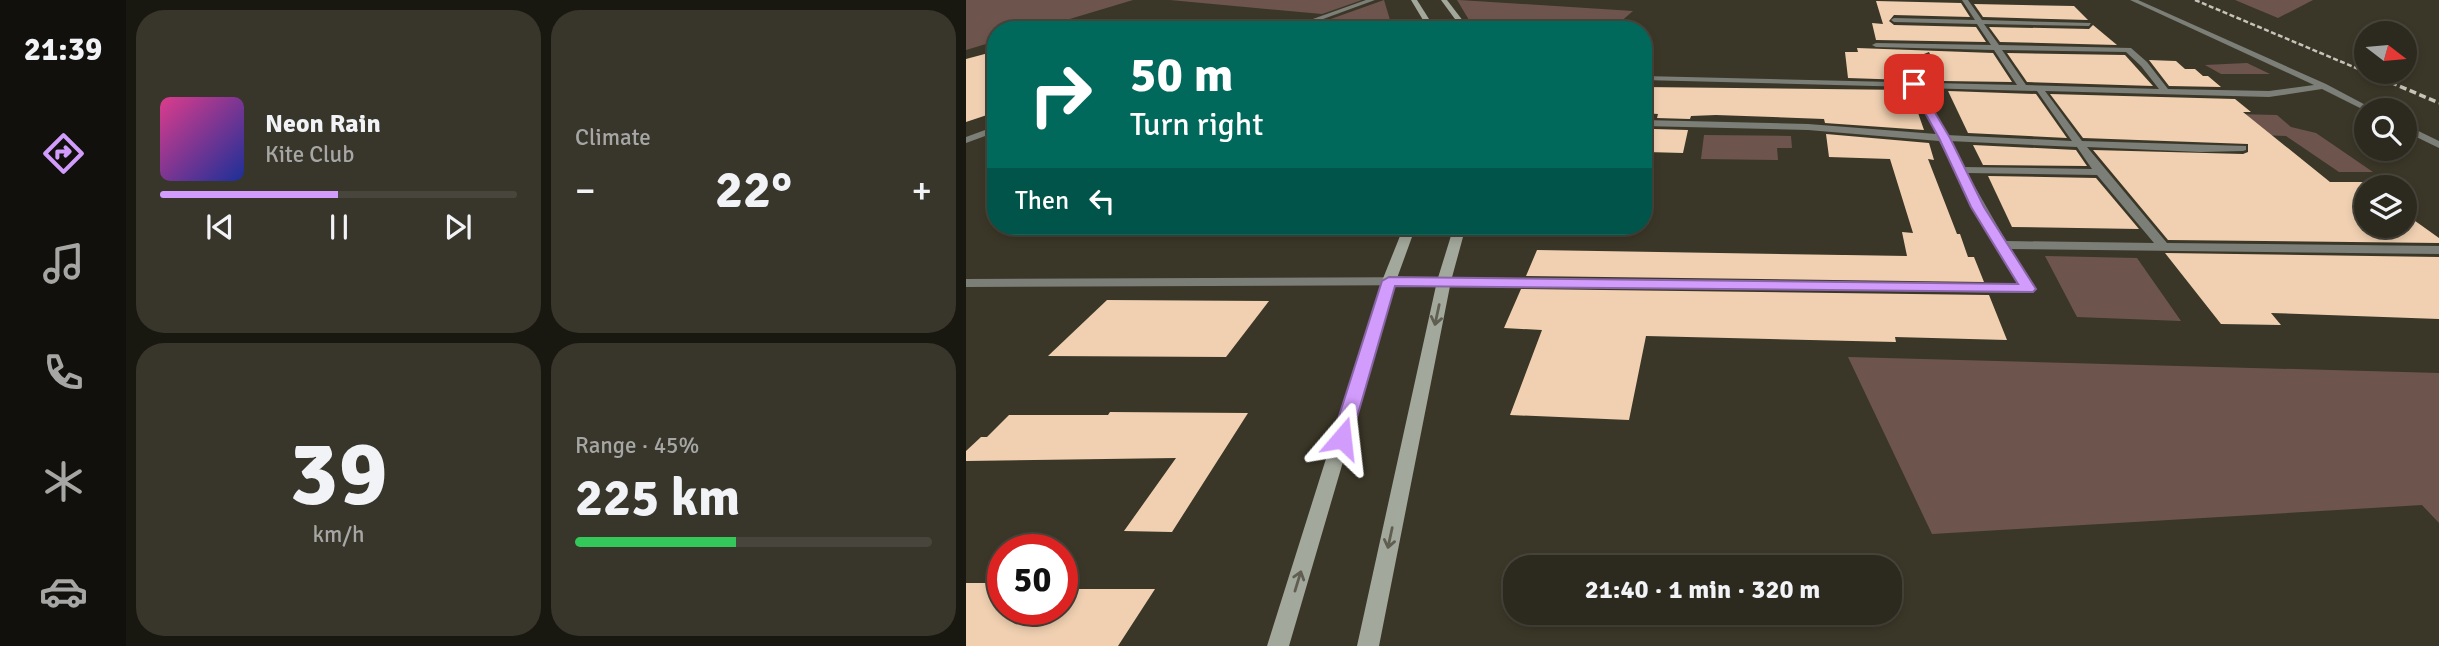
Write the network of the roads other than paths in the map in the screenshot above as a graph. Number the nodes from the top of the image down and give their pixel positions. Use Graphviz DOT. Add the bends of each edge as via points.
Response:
graph roads {
  1 [pos="1372,0"];
  2 [pos="1415,0"];
  3 [pos="1444,0"];
  4 [pos="1965,0"];
  5 [pos="2133,0"];
  6 [pos="1894,20"];
  7 [pos="1311,21"];
  8 [pos="1428,21"];
  9 [pos="1460,21"];
  10 [pos="1979,22"];
  11 [pos="2089,24"];
  12 [pos="1877,45"];
  13 [pos="1996,48"];
  14 [pos="1652,78"];
  15 [pos="1914,84"];
  16 [pos="2323,86"];
  17 [pos="2023,88"];
  18 [pos="2039,88"];
  19 [pos="2165,90"];
  20 [pos="2354,102"];
  21 [pos="1652,122"];
  22 [pos="987,132"];
  23 [pos="2417,134"];
  24 [pos="1944,138"];
  25 [pos="966,140"];
  26 [pos="2079,143"];
  27 [pos="2439,145"];
  28 [pos="2243,148"];
  29 [pos="1959,170"];
  30 [pos="2100,172"];
  31 [pos="1407,235"];
  32 [pos="1457,235"];
  33 [pos="2002,244"];
  34 [pos="2163,246"];
  35 [pos="2439,250"];
  36 [pos="1389,281"];
  37 [pos="1444,281"];
  38 [pos="966,283"];
  39 [pos="1278,646"];
  40 [pos="1367,646"];
  1 -- 7 [label="street"];
  2 -- 8 [label="main road"];
  3 -- 9 [label="main road"];
  4 -- 10 [label="street"];
  5 -- 16 [label="street"];
  6 -- 10 [label="street"];
  10 -- 11 [label="street"];
  10 -- 13 [label="street"];
  12 -- 13 [label="street"];
  13 -- 17 [label="street"];
  13 -- 19 [label="street" via="2128,50"];
  14 -- 15 [label="street"];
  15 -- 17 [label="street"];
  15 -- 24 [label="street"];
  16 -- 19 [label="street" via="2269,94"];
  16 -- 20 [label="street"];
  17 -- 18 [label="street"];
  18 -- 19 [label="street"];
  18 -- 26 [label="street"];
  21 -- 24 [label="street" via="1808,127"];
  22 -- 25 [label="street"];
  23 -- 27 [label="street"];
  24 -- 26 [label="street"];
  24 -- 29 [label="street"];
  26 -- 28 [label="street"];
  26 -- 30 [label="street"];
  29 -- 30 [label="street"];
  29 -- 33 [label="street"];
  30 -- 34 [label="street"];
  31 -- 36 [label="main road"];
  32 -- 37 [label="main road"];
  33 -- 34 [label="street"];
  33 -- 37 [label="street" via="2028,289"];
  34 -- 35 [label="street"];
  36 -- 37 [label="street"];
  36 -- 38 [label="street"];
  39 -- 36 [label="main road, one-way"];
  37 -- 40 [label="main road, one-way"];
}
